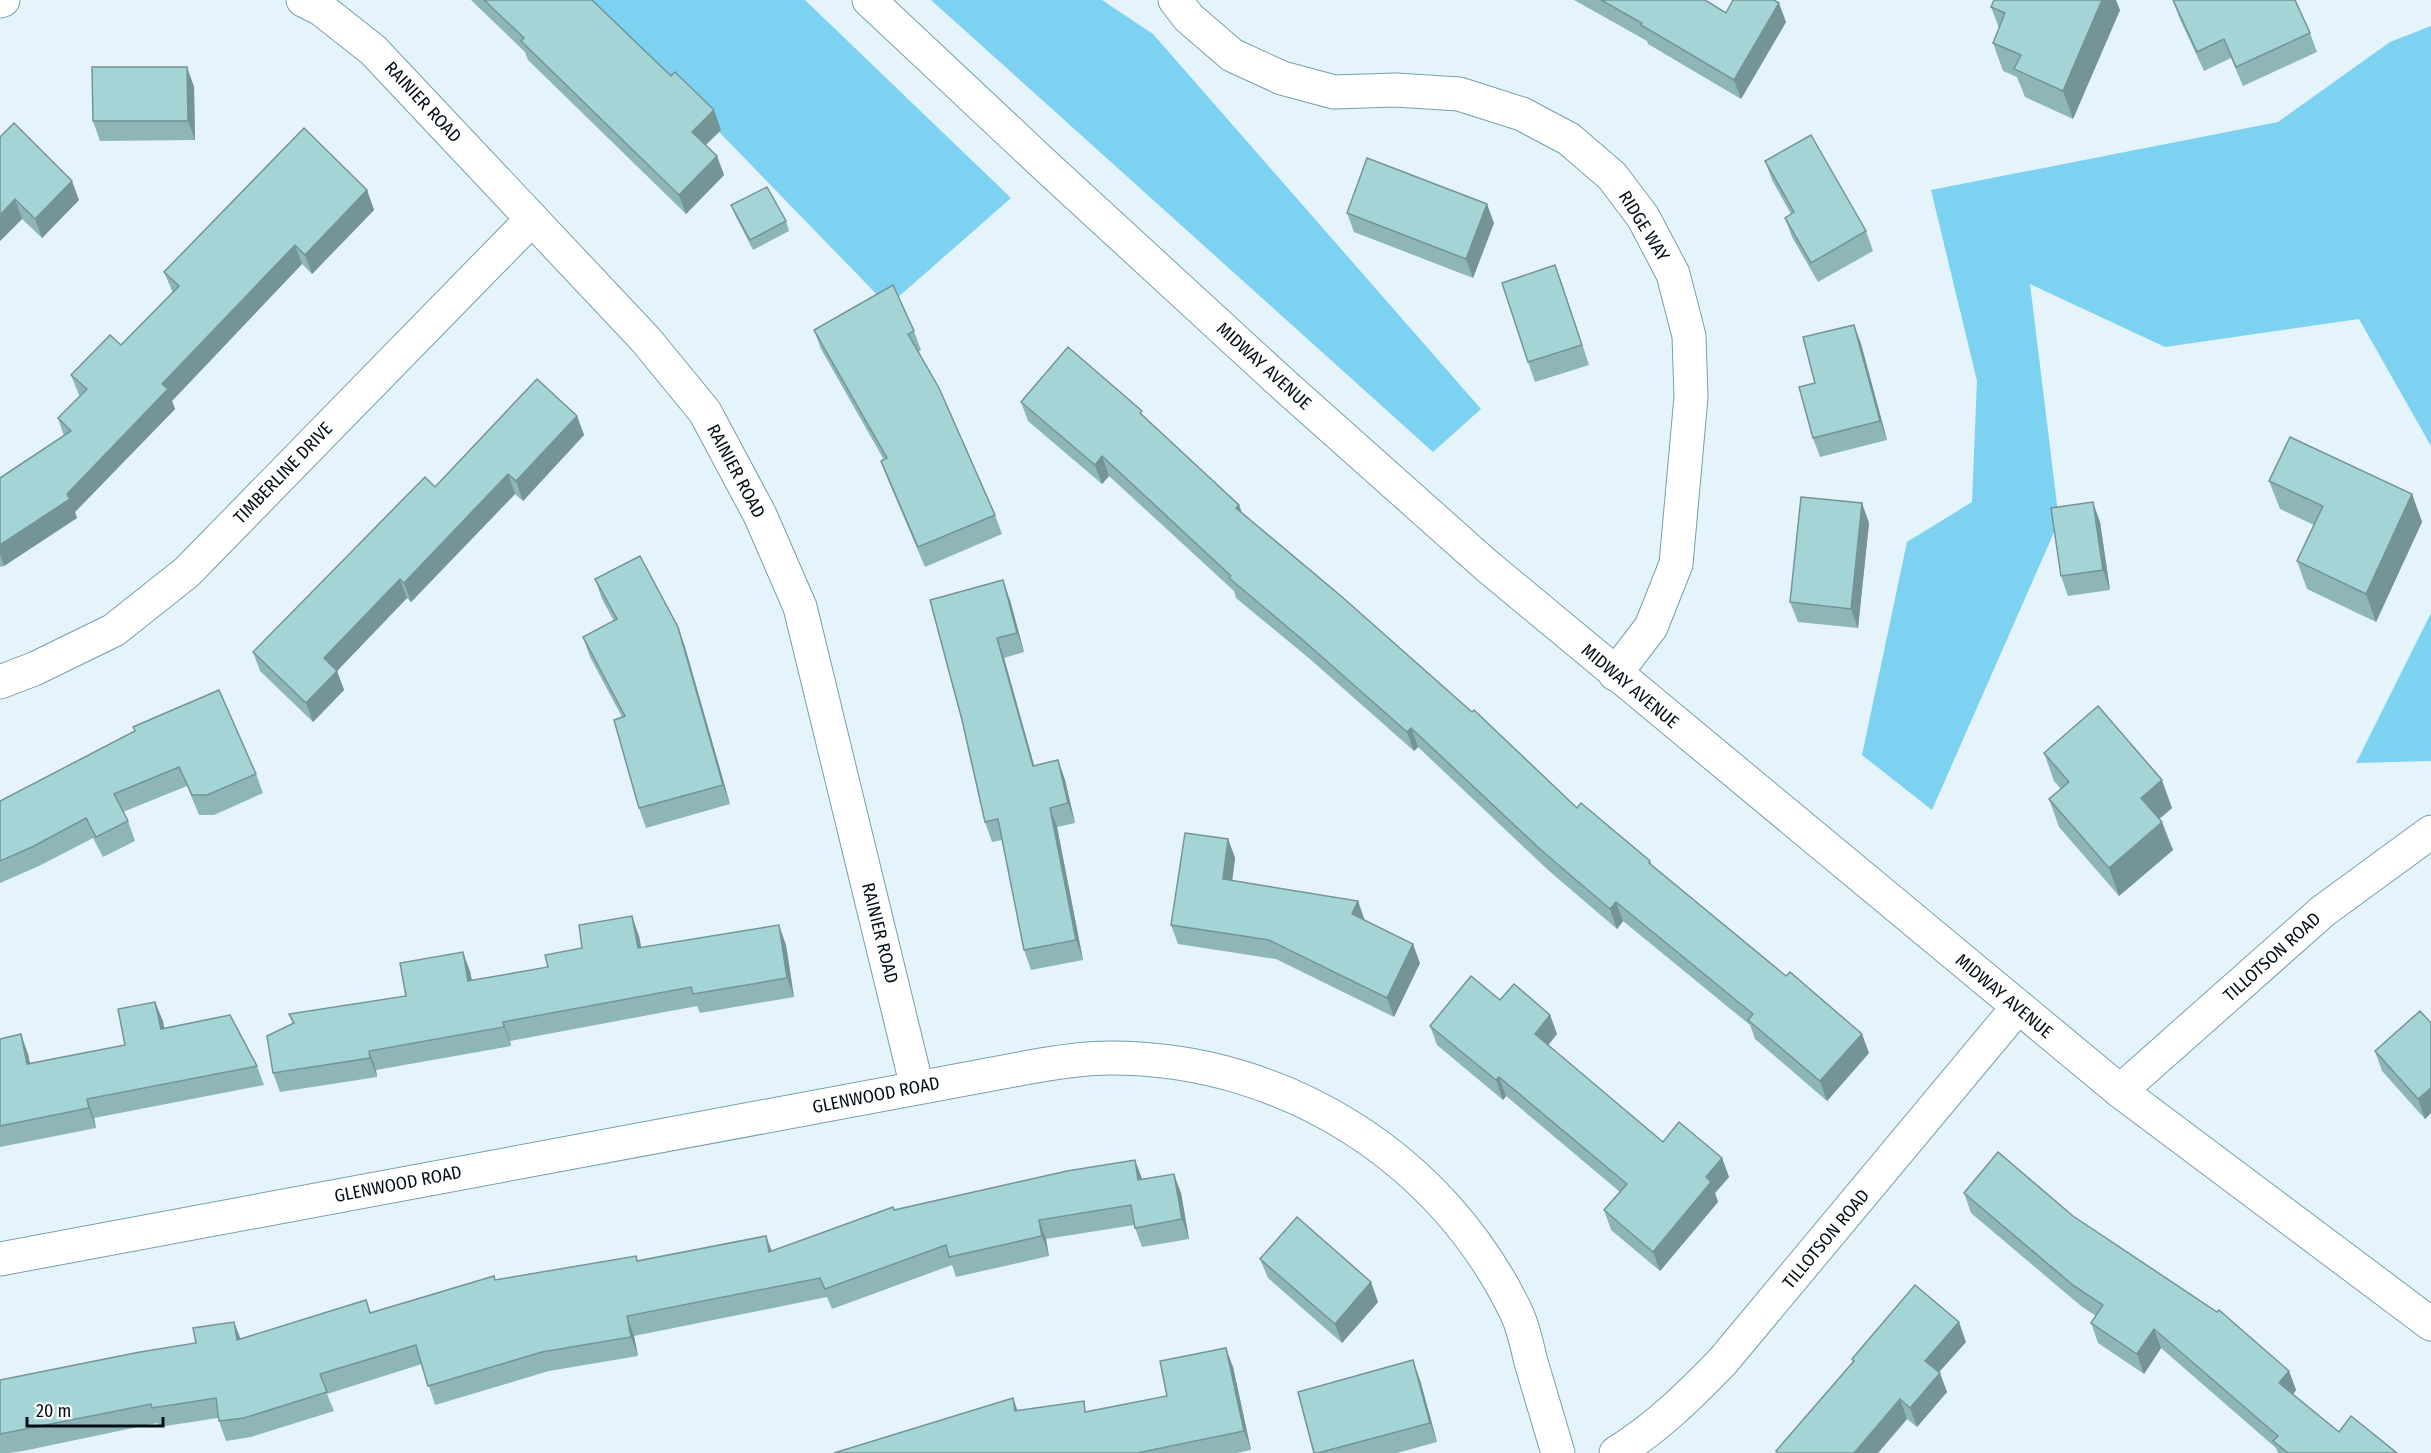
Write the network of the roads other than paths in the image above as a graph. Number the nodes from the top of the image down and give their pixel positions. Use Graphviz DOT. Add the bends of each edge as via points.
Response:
graph roads {
  1 [pos="303,0"];
  2 [pos="869,0"];
  3 [pos="1175,0"];
  4 [pos="532,219"];
  5 [pos="1615,674"];
  6 [pos="0,682"];
  7 [pos="2431,832"];
  8 [pos="2019,1007"];
  9 [pos="917,1088"];
  10 [pos="2120,1091"];
  11 [pos="0,1258"];
  12 [pos="2431,1324"];
  13 [pos="1558,1453"];
  14 [pos="1616,1453"];
  1 -- 4 [label="street, RAINIER ROAD" via="321,9 374,50"];
  2 -- 5 [label="street, MIDWAY AVENUE" via="1284,385"];
  3 -- 5 [label="street, RIDGE WAY" via="1189,18 1232,54 1282,78 1334,92 1459,94 1522,114 1569,139 1612,176 1643,217 1673,274 1689,336 1691,397 1676,564 1651,627"];
  4 -- 6 [label="street, TIMBERLINE DRIVE" via="187,572 114,630"];
  4 -- 9 [label="street, RAINIER ROAD" via="646,340 705,412 760,515 800,607"];
  5 -- 8 [label="street, MIDWAY AVENUE"];
  7 -- 10 [label="street, TILLOTSON ROAD" via="2323,911"];
  8 -- 10 [label="street, MIDWAY AVENUE"];
  8 -- 14 [label="street, TILLOTSON ROAD" via="1723,1361 1679,1406"];
  9 -- 11 [label="street, GLENWOOD ROAD"];
  9 -- 13 [label="street, GLENWOOD ROAD" via="1064,1061 1156,1060 1247,1078 1333,1115 1390,1154 1442,1201 1497,1275 1518,1317"];
  10 -- 12 [label="street, MIDWAY AVENUE"];
}
